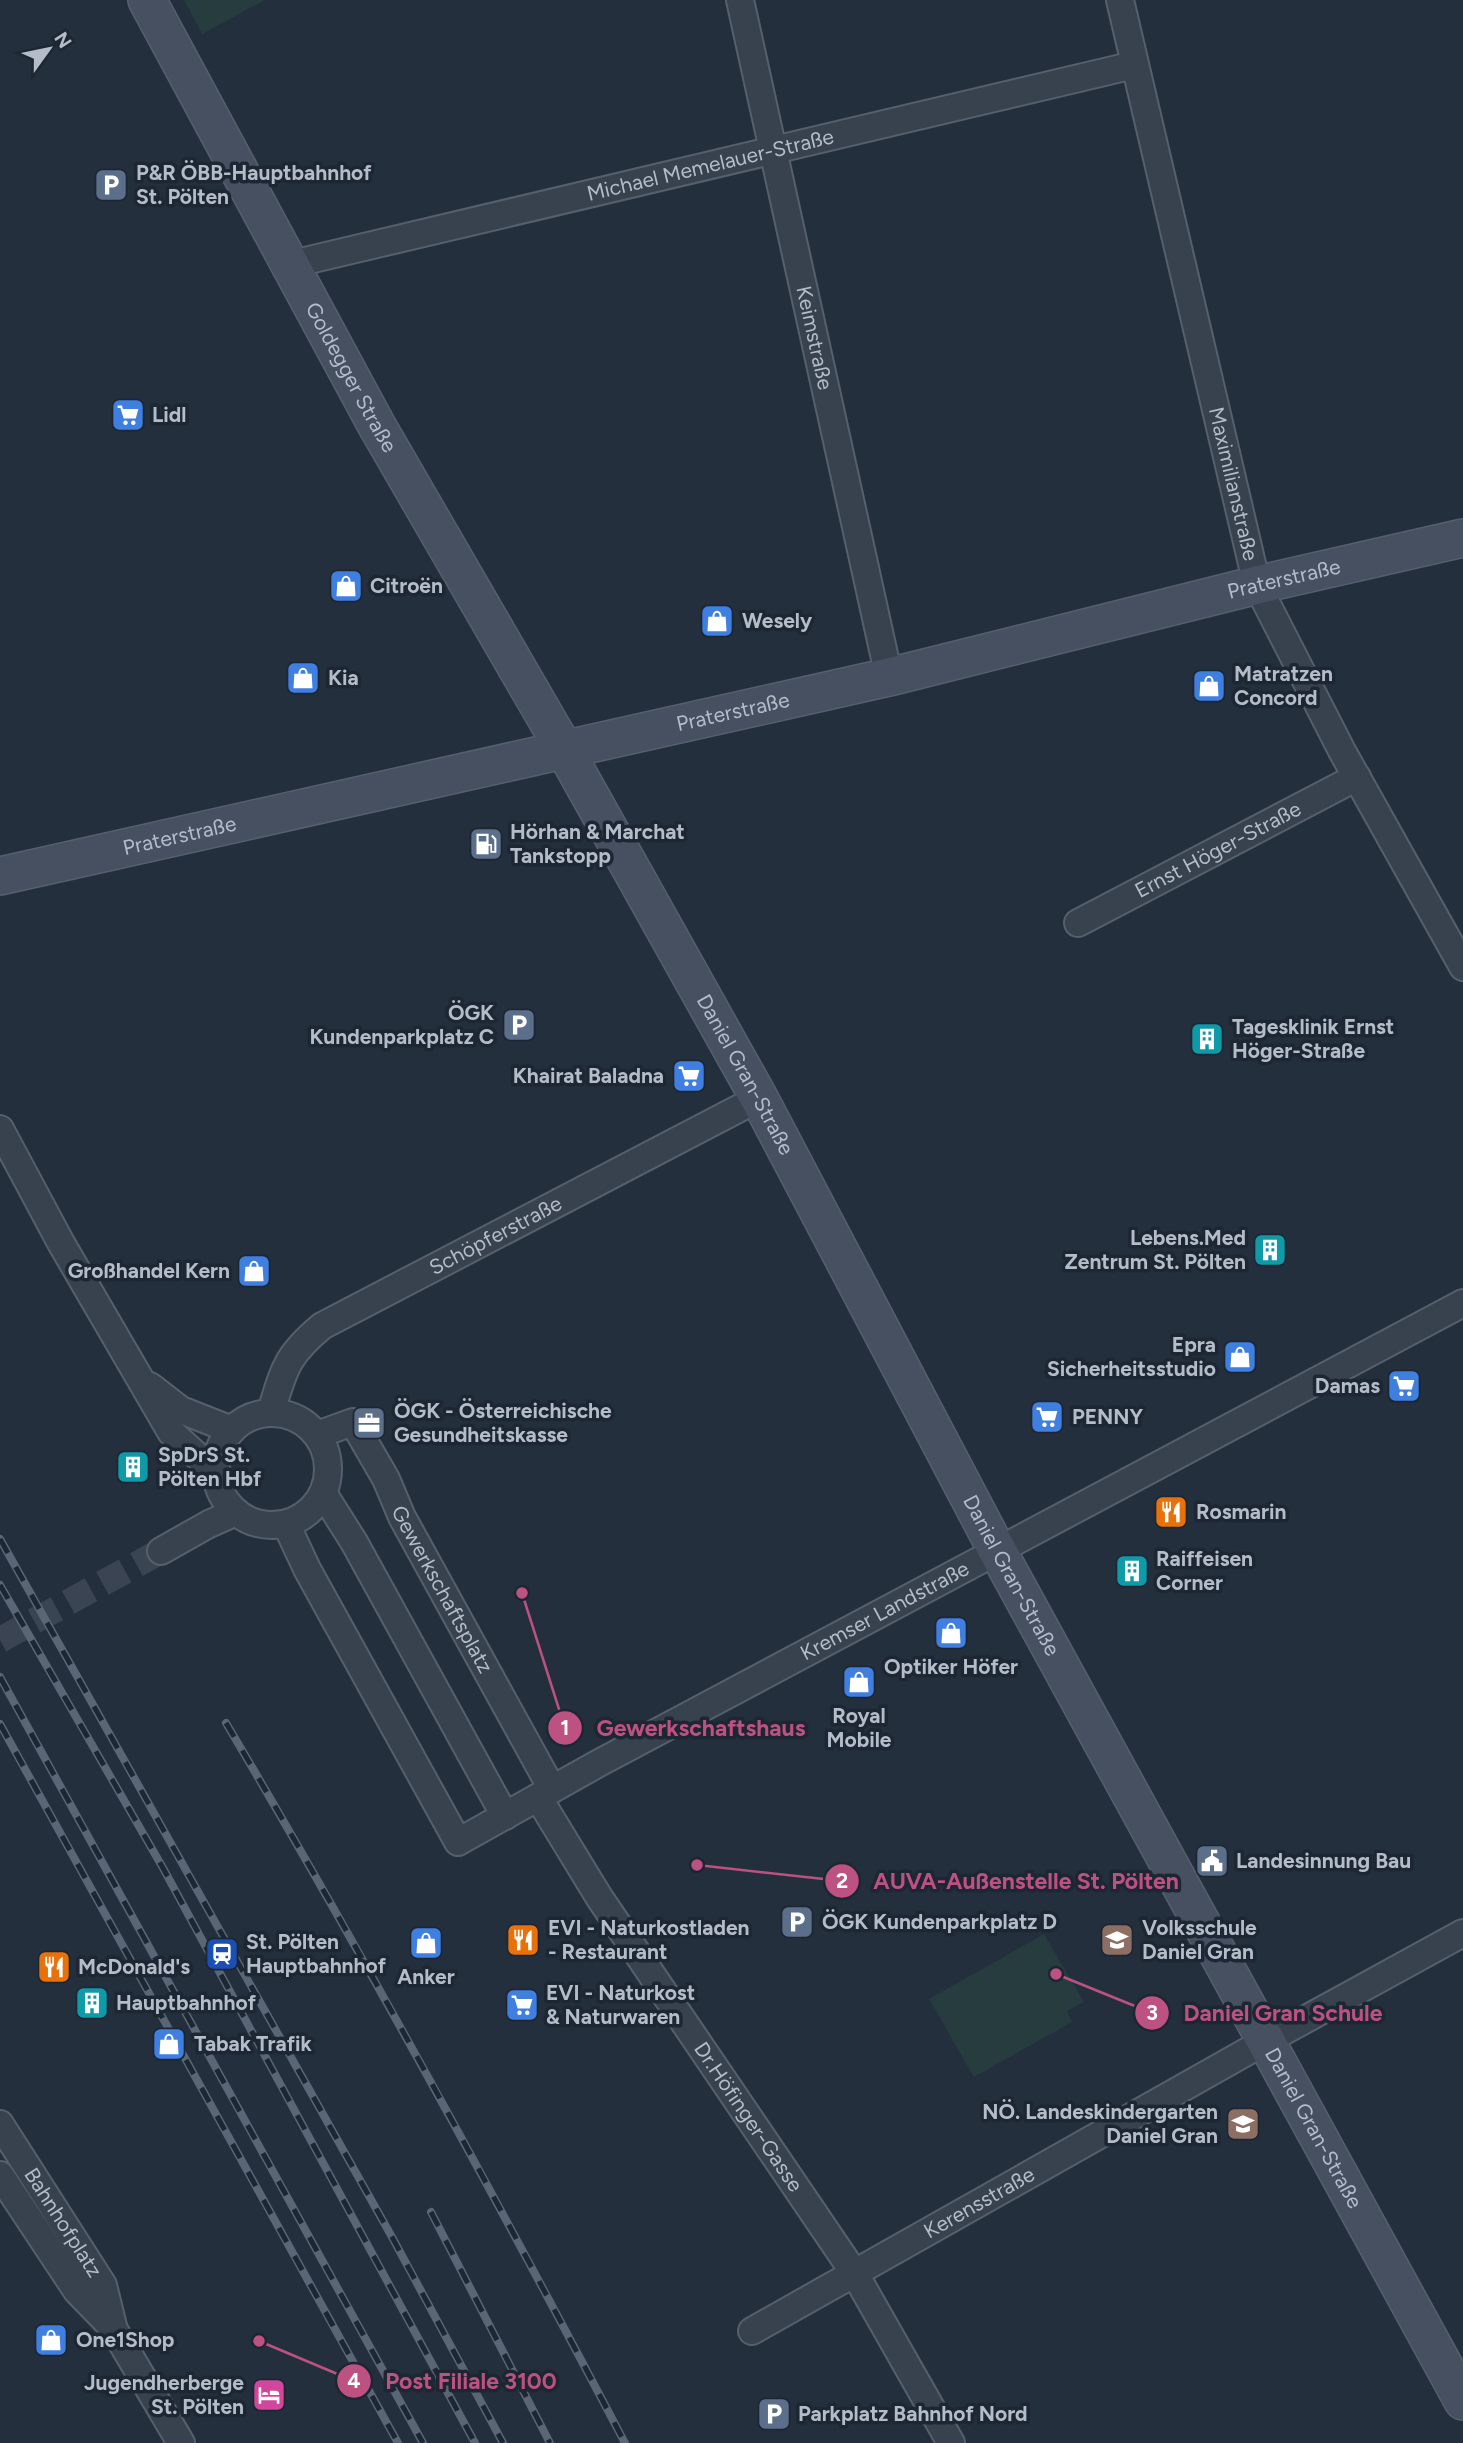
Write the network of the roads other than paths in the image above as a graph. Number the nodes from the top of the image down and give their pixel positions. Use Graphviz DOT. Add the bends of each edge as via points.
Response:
graph roads {
  1 [pos="147,0"];
  2 [pos="740,0"];
  3 [pos="1120,0"];
  4 [pos="1135,65"];
  5 [pos="774,151"];
  6 [pos="288,265"];
  7 [pos="1463,538"];
  8 [pos="1257,585"];
  9 [pos="889,677"];
  10 [pos="564,749"];
  11 [pos="1357,777"];
  12 [pos="0,876"];
  13 [pos="1078,923"];
  14 [pos="1463,967"];
  15 [pos="759,1098"];
  16 [pos="0,1129"];
  17 [pos="1463,1303"];
  18 [pos="140,1379"];
  19 [pos="271,1412"];
  20 [pos="232,1430"];
  21 [pos="317,1435"];
  22 [pos="216,1474"];
  23 [pos="323,1493"];
  24 [pos="236,1512"];
  25 [pos="286,1524"];
  26 [pos="162,1551"];
  27 [pos="998,1552"];
  28 [pos="545,1793"];
  29 [pos="505,1816"];
  30 [pos="1463,1933"];
  31 [pos="1264,2042"];
  32 [pos="0,2124"];
  33 [pos="0,2175"];
  34 [pos="856,2274"];
  35 [pos="113,2328"];
  36 [pos="752,2331"];
  37 [pos="1463,2401"];
  38 [pos="181,2443"];
  39 [pos="951,2443"];
  1 -- 6 [label="main road, Goldegger Straße"];
  2 -- 5 [label="street, Keimstraße"];
  3 -- 4 [label="street, Maximilianstraße"];
  4 -- 5 [label="street, Michael Memelauer-Straße"];
  4 -- 8 [label="street, Maximilianstraße"];
  5 -- 6 [label="street, Michael Memelauer-Straße"];
  5 -- 9 [label="street, Keimstraße"];
  6 -- 10 [label="main road, Goldegger Straße"];
  7 -- 8 [label="main road, Praterstraße"];
  8 -- 9 [label="main road, Praterstraße"];
  8 -- 11 [label="street, Maximilianstraße"];
  9 -- 10 [label="main road, Praterstraße"];
  10 -- 12 [label="main road, Praterstraße"];
  10 -- 15 [label="main road, Daniel Gran-Straße"];
  11 -- 13 [label="street, Ernst Höger-Straße"];
  11 -- 14 [label="street, Maximilianstraße"];
  15 -- 19 [label="street, Schöpferstraße" via="322,1326 297,1347 285,1366"];
  15 -- 27 [label="main road, Daniel Gran-Straße"];
  16 -- 18 [label="street"];
  17 -- 27 [label="street, Kremser Landstraße"];
  18 -- 20 [label="street" via="181,1410"];
  18 -- 22 [label="street" via="171,1432"];
  19 -- 20 [label="street" via="249,1418"];
  19 -- 21 [label="street" via="297,1418"];
  20 -- 22 [label="street" via="216,1458"];
  21 -- 23 [label="street" via="326,1453 328,1474"];
  21 -- 28 [label="street, Gewerkschaftsplatz" via="354,1422"];
  22 -- 24 [label="street" via="222,1495"];
  23 -- 25 [label="street" via="308,1513"];
  23 -- 29 [label="street"];
  24 -- 25 [label="street" via="260,1523"];
  24 -- 26 [label="street"];
  25 -- 29 [label="street, Kremser Landstraße" via="458,1842"];
  27 -- 28 [label="street, Kremser Landstraße"];
  27 -- 31 [label="main road, Daniel Gran-Straße"];
  28 -- 29 [label="street, Kremser Landstraße"];
  28 -- 34 [label="street, Dr.Höfinger-Gasse" via="599,1897"];
  30 -- 31 [label="street, Kerensstraße"];
  31 -- 34 [label="street, Kerensstraße"];
  31 -- 37 [label="main road, Daniel Gran-Straße"];
  32 -- 35 [label="street, Bahnhofplatz" via="103,2285"];
  33 -- 35 [label="street, Bahnhofplatz" via="77,2291"];
  34 -- 36 [label="street, Kerensstraße"];
  34 -- 39 [label="street, Dr.Höfinger-Gasse"];
  35 -- 38 [label="street, Bahnhofplatz"];
}
